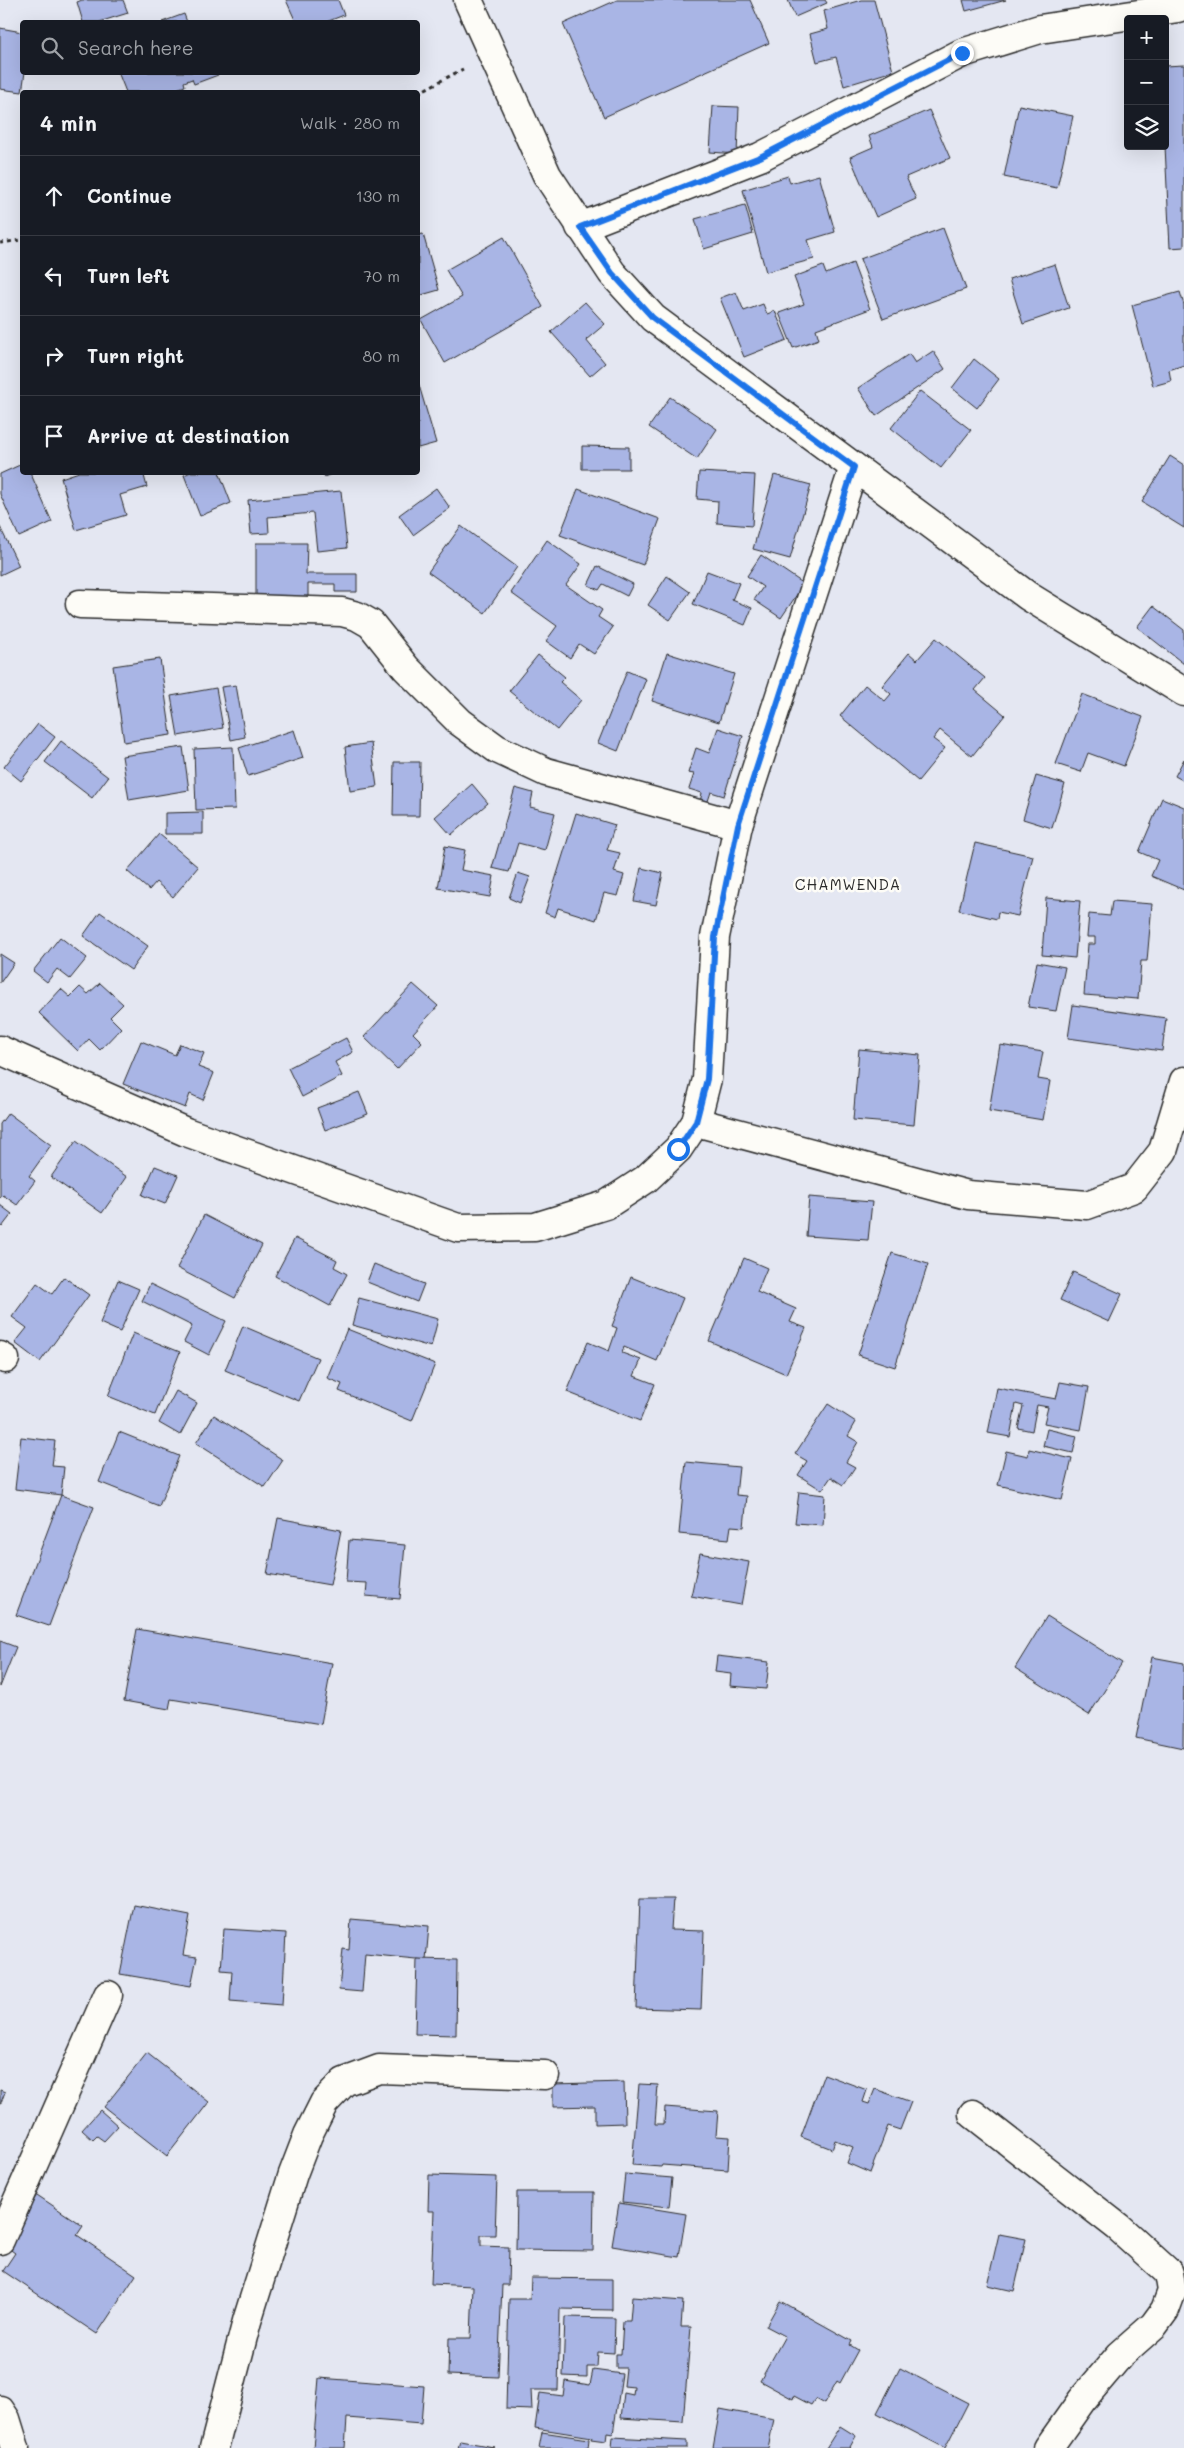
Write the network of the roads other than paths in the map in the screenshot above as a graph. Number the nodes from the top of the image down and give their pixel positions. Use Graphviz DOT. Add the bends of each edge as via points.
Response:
graph roads {
  1 [pos="468,0"];
  2 [pos="1178,8"];
  3 [pos="580,227"];
  4 [pos="854,467"];
  5 [pos="80,604"];
  6 [pos="1184,692"];
  7 [pos="738,825"];
  8 [pos="0,1050"];
  9 [pos="1184,1081"];
  10 [pos="696,1122"];
  11 [pos="108,1995"];
  12 [pos="546,2075"];
  13 [pos="974,2114"];
  14 [pos="0,2240"];
  15 [pos="0,2410"];
  16 [pos="14,2448"];
  17 [pos="214,2448"];
  18 [pos="1048,2448"];
  1 -- 3 [label="street" via="546,175"];
  2 -- 3 [label="street" via="1040,29 962,53 760,157"];
  3 -- 4 [label="street" via="612,273 653,318"];
  4 -- 6 [label="street" via="1028,596"];
  4 -- 7 [label="street"];
  5 -- 7 [label="street" via="342,612 357,616 370,624 406,668 460,722 498,749 546,772"];
  7 -- 10 [label="street" via="715,937 707,1079"];
  8 -- 10 [label="street" via="186,1132 458,1228 535,1228 606,1205 646,1179 678,1149"];
  9 -- 10 [label="street" via="1163,1151 1134,1188 1087,1205 968,1194"];
  11 -- 14 [label="street"];
  12 -- 17 [label="street" via="379,2069 344,2082 324,2103 294,2174 247,2321"];
  13 -- 18 [label="street" via="1118,2227 1169,2272 1172,2291 1165,2310 1088,2392"];
  15 -- 16 [label="street"];
}
